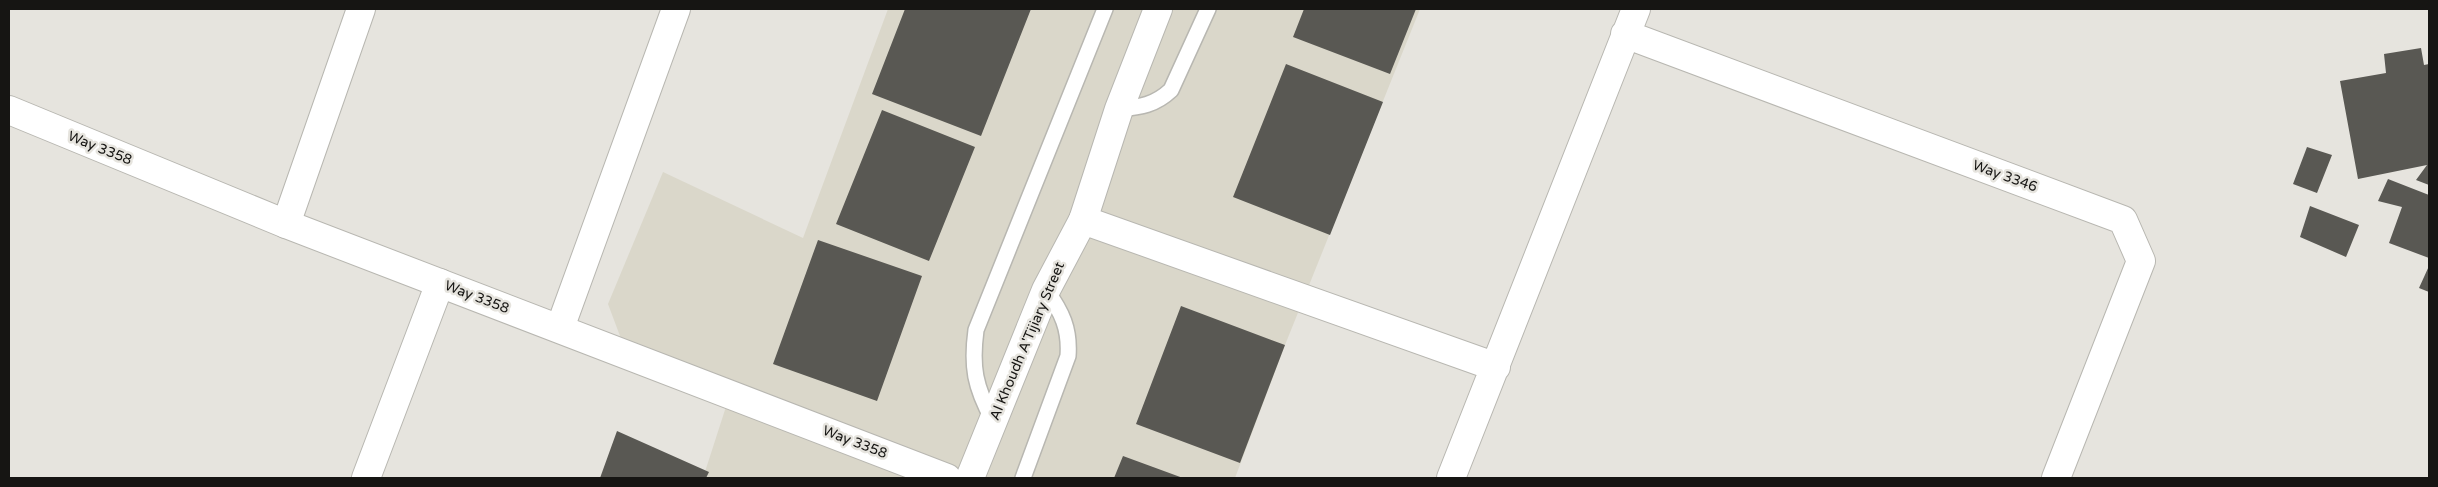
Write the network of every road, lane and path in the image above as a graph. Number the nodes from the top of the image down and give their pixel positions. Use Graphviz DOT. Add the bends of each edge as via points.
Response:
graph roads {
  1 [pos="361,9"];
  2 [pos="676,9"];
  3 [pos="1105,9"];
  4 [pos="1158,9"];
  5 [pos="1208,9"];
  6 [pos="1636,9"];
  7 [pos="1625,34"];
  8 [pos="1120,109"];
  9 [pos="9,110"];
  10 [pos="1083,220"];
  11 [pos="286,224"];
  12 [pos="440,283"];
  13 [pos="1046,290"];
  14 [pos="560,328"];
  15 [pos="1496,367"];
  16 [pos="993,420"];
  17 [pos="366,478"];
  18 [pos="947,478"];
  19 [pos="970,478"];
  20 [pos="1023,478"];
  21 [pos="1450,478"];
  22 [pos="2056,478"];
  1 -- 11 [label="street"];
  2 -- 14 [label="street"];
  3 -- 16 [label="lane" via="976,330 974,376 981,399"];
  4 -- 8 [label="street, Al Khoudh A'Tijiary Street"];
  5 -- 8 [label="lane" via="1171,90 1150,105"];
  6 -- 7 [label="street"];
  7 -- 15 [label="street"];
  7 -- 22 [label="street, Way 3346" via="2123,220 2141,261"];
  8 -- 10 [label="street, Al Khoudh A'Tijiary Street"];
  9 -- 11 [label="street, Way 3358"];
  10 -- 13 [label="street, Al Khoudh A'Tijiary Street"];
  10 -- 15 [label="street"];
  11 -- 12 [label="street, Way 3358"];
  12 -- 14 [label="street, Way 3358"];
  12 -- 17 [label="street"];
  13 -- 16 [label="street, Al Khoudh A'Tijiary Street"];
  13 -- 20 [label="lane" via="1066,323 1068,356"];
  14 -- 18 [label="street, Way 3358"];
  15 -- 21 [label="street"];
  16 -- 19 [label="street, Al Khoudh A'Tijiary Street"];
}
